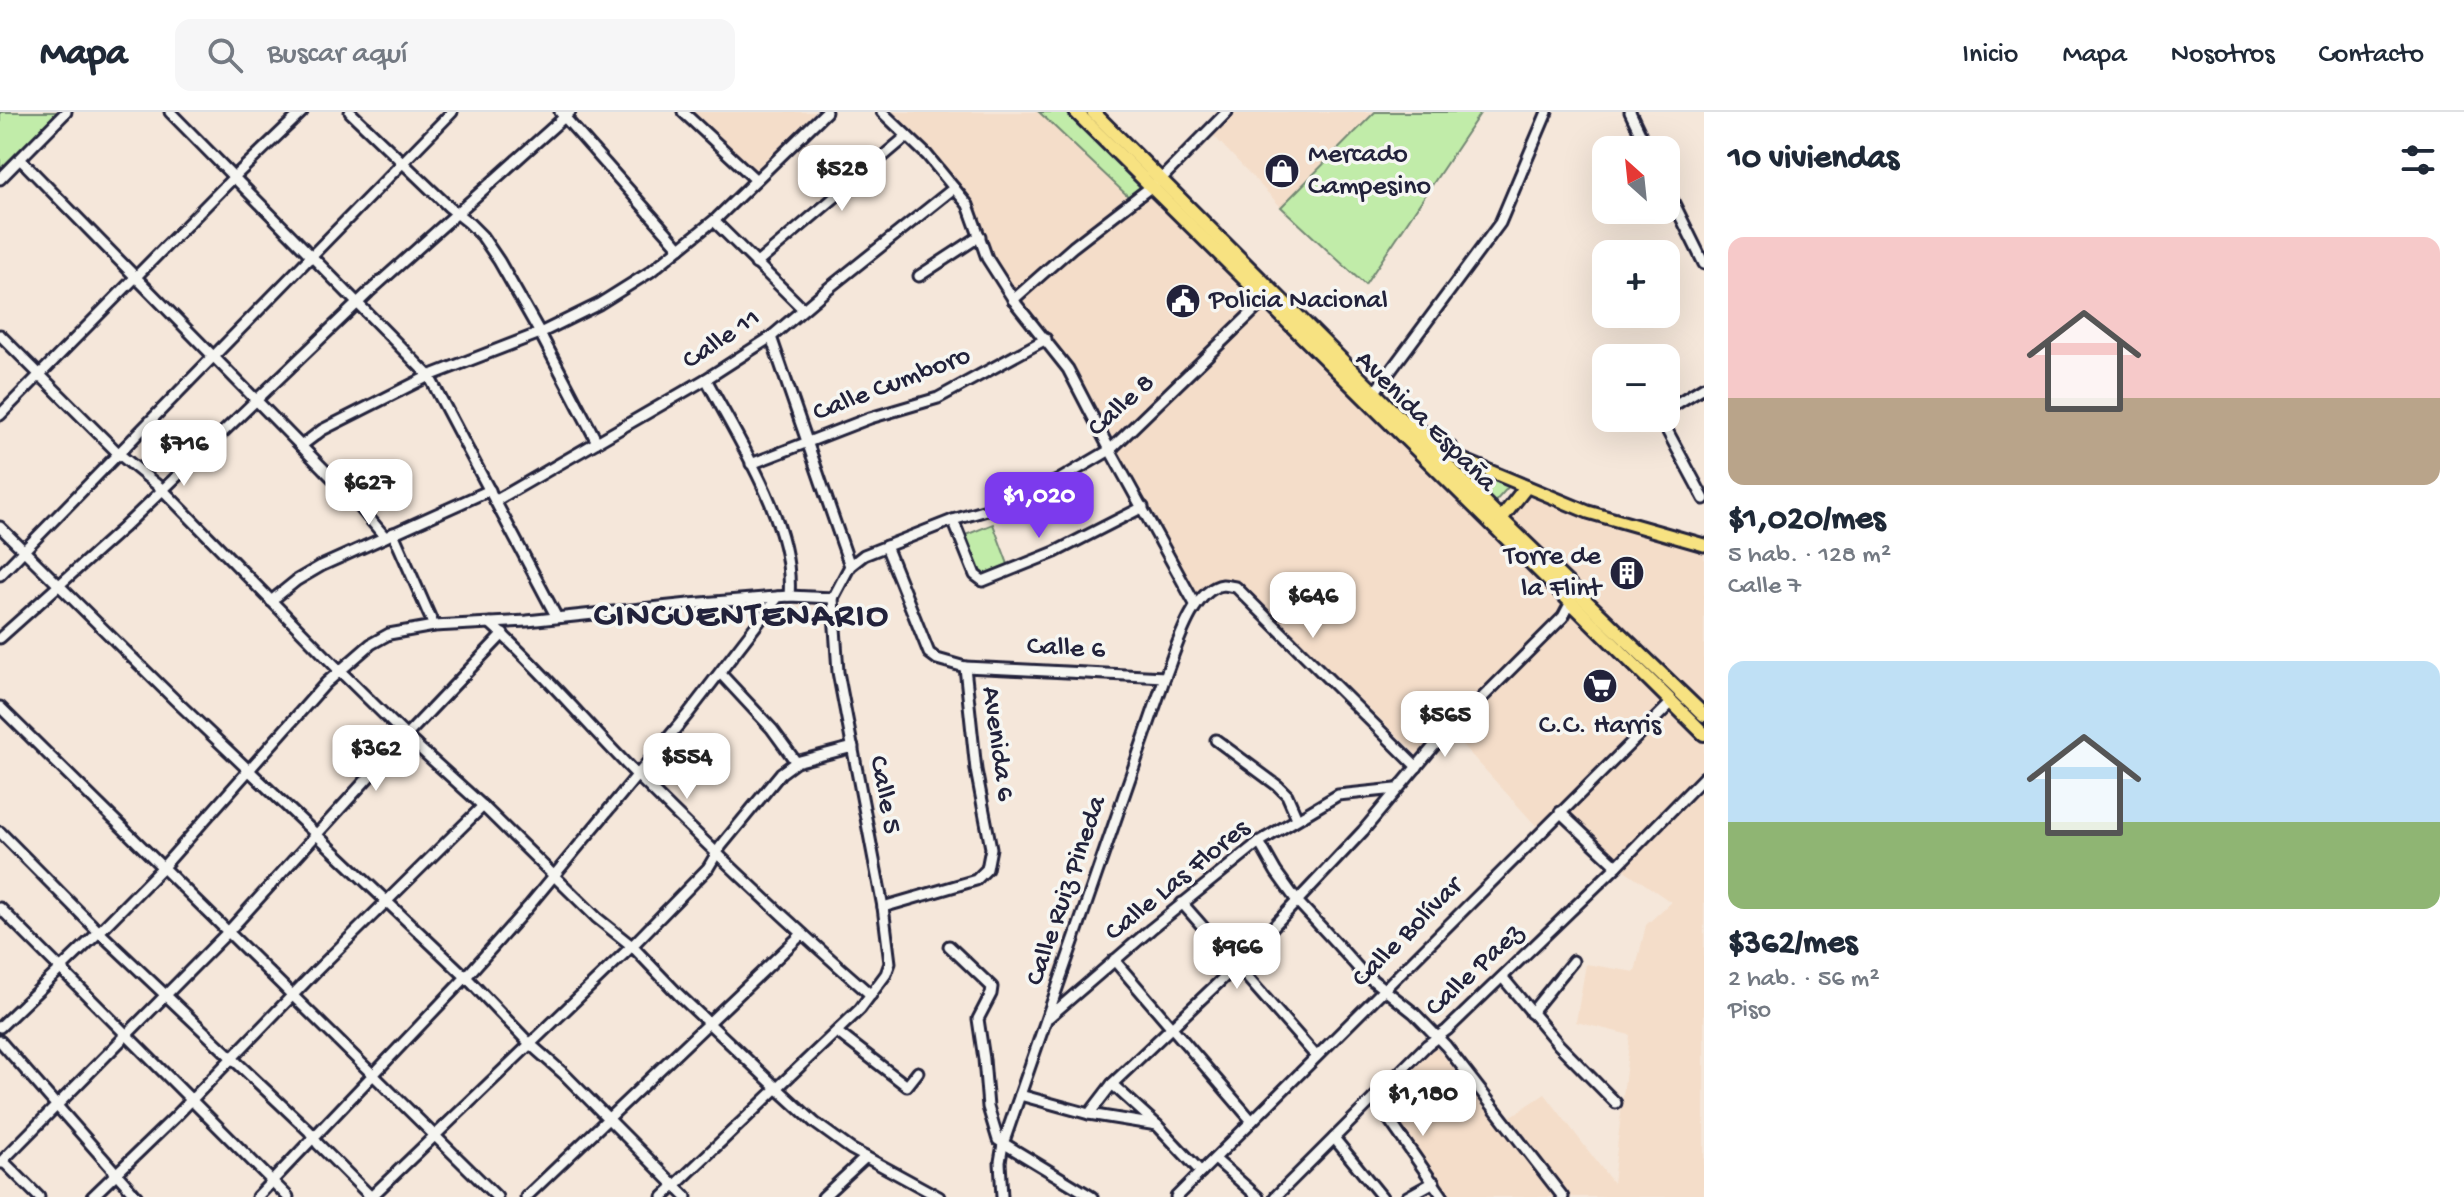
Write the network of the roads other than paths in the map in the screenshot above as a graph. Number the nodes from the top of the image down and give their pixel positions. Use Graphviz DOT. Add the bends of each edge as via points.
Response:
graph roads {
  1 [pos="66,112"];
  2 [pos="170,112"];
  3 [pos="302,112"];
  4 [pos="350,112"];
  5 [pos="452,112"];
  6 [pos="683,112"];
  7 [pos="826,112"];
  8 [pos="882,112"];
  9 [pos="1076,112"];
  10 [pos="1093,112"];
  11 [pos="1547,112"];
  12 [pos="1630,112"];
  13 [pos="565,114"];
  14 [pos="1219,115"];
  15 [pos="907,136"];
  16 [pos="1641,136"];
  17 [pos="20,159"];
  18 [pos="403,164"];
  19 [pos="234,177"];
  20 [pos="0,179"];
  21 [pos="756,180"];
  22 [pos="1156,183"];
  23 [pos="954,188"];
  24 [pos="456,213"];
  25 [pos="1680,215"];
  26 [pos="714,221"];
  27 [pos="980,236"];
  28 [pos="680,248"];
  29 [pos="311,256"];
  30 [pos="756,264"];
  31 [pos="1704,264"];
  32 [pos="919,276"];
  33 [pos="136,277"];
  34 [pos="1267,298"];
  35 [pos="1013,300"];
  36 [pos="358,303"];
  37 [pos="803,309"];
  38 [pos="540,333"];
  39 [pos="0,335"];
  40 [pos="771,337"];
  41 [pos="1046,339"];
  42 [pos="214,357"];
  43 [pos="40,374"];
  44 [pos="429,376"];
  45 [pos="706,379"];
  46 [pos="1704,387"];
  47 [pos="1374,393"];
  48 [pos="256,399"];
  49 [pos="1680,402"];
  50 [pos="0,415"];
  51 [pos="1400,419"];
  52 [pos="1668,432"];
  53 [pos="1408,440"];
  54 [pos="597,442"];
  55 [pos="806,442"];
  56 [pos="1426,444"];
  57 [pos="301,446"];
  58 [pos="1110,450"];
  59 [pos="119,454"];
  60 [pos="751,464"];
  61 [pos="1490,470"];
  62 [pos="1526,487"];
  63 [pos="162,489"];
  64 [pos="490,490"];
  65 [pos="1704,499"];
  66 [pos="495,501"];
  67 [pos="1143,507"];
  68 [pos="1501,519"];
  69 [pos="953,520"];
  70 [pos="0,527"];
  71 [pos="389,535"];
  72 [pos="1704,545"];
  73 [pos="886,546"];
  74 [pos="24,551"];
  75 [pos="850,566"];
  76 [pos="0,575"];
  77 [pos="59,585"];
  78 [pos="789,596"];
  79 [pos="778,597"];
  80 [pos="833,598"];
  81 [pos="271,601"];
  82 [pos="1571,602"];
  83 [pos="1195,604"];
  84 [pos="556,616"];
  85 [pos="490,623"];
  86 [pos="434,626"];
  87 [pos="503,634"];
  88 [pos="0,638"];
  89 [pos="965,667"];
  90 [pos="339,670"];
  91 [pos="721,674"];
  92 [pos="1165,677"];
  93 [pos="1672,702"];
  94 [pos="0,707"];
  95 [pos="1704,715"];
  96 [pos="1704,734"];
  97 [pos="406,736"];
  98 [pos="1216,740"];
  99 [pos="853,747"];
  100 [pos="796,762"];
  101 [pos="1417,767"];
  102 [pos="249,771"];
  103 [pos="637,775"];
  104 [pos="1704,777"];
  105 [pos="1396,789"];
  106 [pos="483,806"];
  107 [pos="1560,812"];
  108 [pos="1297,818"];
  109 [pos="0,832"];
  110 [pos="316,835"];
  111 [pos="1259,842"];
  112 [pos="716,853"];
  113 [pos="1617,866"];
  114 [pos="163,867"];
  115 [pos="555,874"];
  116 [pos="386,901"];
  117 [pos="1297,901"];
  118 [pos="1182,903"];
  119 [pos="883,907"];
  120 [pos="0,908"];
  121 [pos="99,932"];
  122 [pos="228,932"];
  123 [pos="802,934"];
  124 [pos="632,946"];
  125 [pos="949,946"];
  126 [pos="1114,960"];
  127 [pos="1573,961"];
  128 [pos="1237,965"];
  129 [pos="61,967"];
  130 [pos="466,977"];
  131 [pos="1503,978"];
  132 [pos="1384,989"];
  133 [pos="292,995"];
  134 [pos="871,995"];
  135 [pos="167,996"];
  136 [pos="1531,1013"];
  137 [pos="1046,1019"];
  138 [pos="709,1024"];
  139 [pos="0,1027"];
  140 [pos="1172,1027"];
  141 [pos="837,1032"];
  142 [pos="128,1035"];
  143 [pos="1437,1037"];
  144 [pos="0,1041"];
  145 [pos="530,1044"];
  146 [pos="1316,1056"];
  147 [pos="232,1059"];
  148 [pos="918,1072"];
  149 [pos="373,1075"];
  150 [pos="1112,1084"];
  151 [pos="778,1089"];
  152 [pos="1020,1095"];
  153 [pos="1374,1098"];
  154 [pos="192,1100"];
  155 [pos="1616,1103"];
  156 [pos="57,1106"];
  157 [pos="1089,1114"];
  158 [pos="609,1118"];
  159 [pos="1252,1121"];
  160 [pos="1157,1125"];
  161 [pos="435,1136"];
  162 [pos="313,1138"];
  163 [pos="1334,1138"];
  164 [pos="1003,1144"];
  165 [pos="866,1157"];
  166 [pos="1215,1159"];
  167 [pos="0,1162"];
  168 [pos="1201,1172"];
  169 [pos="117,1174"];
  170 [pos="272,1181"];
  171 [pos="1434,1182"];
  172 [pos="675,1186"];
  173 [pos="39,1197"];
  174 [pos="92,1197"];
  175 [pos="137,1197"];
  176 [pos="257,1197"];
  177 [pos="288,1197"];
  178 [pos="371,1197"];
  179 [pos="497,1197"];
  180 [pos="526,1197"];
  181 [pos="663,1197"];
  182 [pos="686,1197"];
  183 [pos="823,1197"];
  184 [pos="939,1197"];
  185 [pos="1002,1197"];
  186 [pos="1092,1197"];
  187 [pos="1176,1197"];
  188 [pos="1258,1197"];
  189 [pos="1275,1197"];
  190 [pos="1382,1197"];
  191 [pos="1407,1197"];
  192 [pos="1443,1197"];
  193 [pos="1563,1197"];
  1 -- 17 [label="street"];
  2 -- 19 [label="street"];
  3 -- 19 [label="street"];
  4 -- 18 [label="street"];
  5 -- 18 [label="street"];
  6 -- 21 [label="street"];
  7 -- 21 [label="street"];
  8 -- 15 [label="street"];
  9 -- 22 [label="highway, Avenida España"];
  10 -- 22 [label="highway, Avenida España"];
  11 -- 47 [label="street" via="1500,223"];
  12 -- 16 [label="street"];
  13 -- 24 [label="street"];
  13 -- 28 [label="street"];
  14 -- 22 [label="street"];
  15 -- 23 [label="street"];
  15 -- 30 [label="street"];
  17 -- 20 [label="street"];
  17 -- 33 [label="street"];
  18 -- 24 [label="street"];
  18 -- 29 [label="street"];
  19 -- 29 [label="street"];
  19 -- 33 [label="street"];
  21 -- 26 [label="street"];
  22 -- 34 [label="highway, Avenida España"];
  22 -- 35 [label="street"];
  22 -- 47 [label="highway, Avenida España"];
  23 -- 27 [label="street" via="968,205"];
  23 -- 37 [label="street, Calle 11"];
  24 -- 36 [label="street"];
  24 -- 38 [label="street" via="482,236"];
  25 -- 31 [label="street"];
  26 -- 28 [label="street"];
  26 -- 30 [label="street"];
  27 -- 32 [label="street"];
  27 -- 35 [label="street"];
  28 -- 38 [label="street" via="599,304"];
  29 -- 36 [label="street"];
  29 -- 42 [label="street"];
  30 -- 37 [label="street"];
  33 -- 42 [label="street"];
  33 -- 43 [label="street"];
  34 -- 53 [label="highway, Avenida España"];
  34 -- 58 [label="street, Calle 8"];
  35 -- 41 [label="street"];
  36 -- 44 [label="street"];
  36 -- 48 [label="street"];
  37 -- 40 [label="street, Calle 11"];
  38 -- 44 [label="street"];
  38 -- 54 [label="street"];
  39 -- 43 [label="street"];
  40 -- 45 [label="street, Calle 11"];
  40 -- 55 [label="street"];
  41 -- 55 [label="street, Calle Cumboro" via="938,398"];
  41 -- 58 [label="street" via="1081,391"];
  42 -- 48 [label="street"];
  42 -- 59 [label="street"];
  43 -- 50 [label="street"];
  43 -- 59 [label="street"];
  44 -- 57 [label="street"];
  44 -- 64 [label="street"];
  45 -- 54 [label="street, Calle 11"];
  45 -- 60 [label="street"];
  46 -- 49 [label="street"];
  47 -- 51 [label="highway, Avenida España"];
  48 -- 57 [label="street"];
  48 -- 63 [label="street"];
  51 -- 56 [label="highway, Avenida España"];
  51 -- 61 [label="main road"];
  52 -- 65 [label="street"];
  53 -- 56 [label="main road"];
  53 -- 82 [label="highway, Avenida España"];
  54 -- 66 [label="street, Calle 11"];
  55 -- 60 [label="street, Calle Cumboro"];
  55 -- 75 [label="street"];
  56 -- 61 [label="main road"];
  56 -- 68 [label="highway, Avenida España"];
  57 -- 71 [label="street"];
  58 -- 67 [label="street"];
  58 -- 69 [label="street, Calle 8" via="1007,504"];
  59 -- 63 [label="street"];
  59 -- 74 [label="street"];
  60 -- 78 [label="street" via="785,546"];
  61 -- 62 [label="main road"];
  62 -- 68 [label="highway"];
  62 -- 72 [label="main road" via="1588,512"];
  63 -- 77 [label="street"];
  63 -- 81 [label="street"];
  64 -- 66 [label="street"];
  64 -- 71 [label="street"];
  66 -- 84 [label="street"];
  67 -- 69 [label="street" via="983,581 975,575"];
  67 -- 83 [label="street"];
  68 -- 95 [label="highway, Avenida España"];
  69 -- 73 [label="street, Calle 8"];
  70 -- 74 [label="street"];
  71 -- 81 [label="street" via="297,580"];
  71 -- 86 [label="street"];
  73 -- 75 [label="street, Calle 8"];
  73 -- 89 [label="street, Avenida 6" via="929,653"];
  74 -- 76 [label="street"];
  74 -- 77 [label="street"];
  75 -- 80 [label="street"];
  77 -- 88 [label="street"];
  77 -- 102 [label="street"];
  78 -- 79 [label="street"];
  78 -- 80 [label="street"];
  79 -- 84 [label="street"];
  79 -- 91 [label="street"];
  80 -- 99 [label="street, Calle 5" via="838,672"];
  81 -- 90 [label="street"];
  82 -- 93 [label="highway, Avenida España"];
  82 -- 101 [label="street" via="1563,617"];
  83 -- 92 [label="street, Calle Ruiz Pineda"];
  83 -- 101 [label="street" via="1223,585 1236,587"];
  84 -- 85 [label="street"];
  85 -- 86 [label="street"];
  85 -- 87 [label="street"];
  86 -- 90 [label="street" via="389,634"];
  87 -- 97 [label="street"];
  87 -- 103 [label="street"];
  89 -- 92 [label="street, Calle 6"];
  89 -- 119 [label="street, Avenida 6" via="991,848 987,869 976,880"];
  90 -- 97 [label="street"];
  90 -- 102 [label="street"];
  91 -- 100 [label="street"];
  91 -- 103 [label="street"];
  92 -- 137 [label="street, Calle Ruiz Pineda"];
  93 -- 96 [label="highway, Avenida España"];
  93 -- 107 [label="street, Calle Bolívar"];
  94 -- 114 [label="street"];
  97 -- 106 [label="street"];
  97 -- 110 [label="street"];
  98 -- 108 [label="street" via="1278,786"];
  99 -- 100 [label="street"];
  99 -- 119 [label="street, Calle 5"];
  100 -- 112 [label="street" via="763,792"];
  101 -- 105 [label="street"];
  102 -- 110 [label="street"];
  102 -- 114 [label="street"];
  103 -- 112 [label="street"];
  103 -- 115 [label="street"];
  104 -- 113 [label="street, Calle Paez"];
  105 -- 108 [label="street, Calle Las Flores" via="1338,795"];
  105 -- 117 [label="street"];
  106 -- 115 [label="street"];
  106 -- 116 [label="street"];
  107 -- 113 [label="street"];
  107 -- 132 [label="street, Calle Bolívar"];
  108 -- 111 [label="street, Calle Las Flores"];
  109 -- 121 [label="street"];
  110 -- 116 [label="street"];
  110 -- 122 [label="street"];
  111 -- 117 [label="street"];
  111 -- 118 [label="street, Calle Las Flores"];
  112 -- 123 [label="street"];
  112 -- 124 [label="street" via="708,868"];
  113 -- 131 [label="street, Calle Paez"];
  114 -- 121 [label="street"];
  114 -- 122 [label="street"];
  115 -- 124 [label="street"];
  115 -- 130 [label="street"];
  116 -- 130 [label="street"];
  116 -- 133 [label="street"];
  117 -- 128 [label="street"];
  117 -- 132 [label="street"];
  118 -- 126 [label="street, Calle Las Flores"];
  118 -- 128 [label="street"];
  119 -- 134 [label="street, Calle 5" via="890,963"];
  120 -- 129 [label="street"];
  121 -- 129 [label="street"];
  121 -- 135 [label="street"];
  122 -- 133 [label="street"];
  122 -- 135 [label="street"];
  123 -- 134 [label="street"];
  123 -- 138 [label="street"];
  124 -- 138 [label="street"];
  124 -- 145 [label="street"];
  125 -- 164 [label="street" via="992,987 978,1019 991,1124"];
  126 -- 137 [label="street, Calle Las Flores"];
  126 -- 140 [label="street"];
  127 -- 136 [label="street"];
  128 -- 140 [label="street"];
  128 -- 146 [label="street"];
  129 -- 139 [label="street"];
  129 -- 142 [label="street"];
  130 -- 145 [label="street"];
  130 -- 149 [label="street"];
  131 -- 136 [label="street"];
  131 -- 143 [label="street, Calle Paez"];
  132 -- 143 [label="street"];
  132 -- 146 [label="street, Calle Bolívar"];
  133 -- 147 [label="street"];
  133 -- 149 [label="street"];
  134 -- 141 [label="street, Calle 5"];
  135 -- 142 [label="street"];
  135 -- 147 [label="street"];
  136 -- 155 [label="street"];
  137 -- 152 [label="street, Calle Ruiz Pineda"];
  138 -- 151 [label="street"];
  138 -- 158 [label="street"];
  140 -- 150 [label="street"];
  140 -- 159 [label="street"];
  141 -- 148 [label="street" via="907,1086"];
  141 -- 151 [label="street, Calle 5"];
  142 -- 154 [label="street"];
  142 -- 156 [label="street"];
  143 -- 153 [label="street, Calle Paez"];
  143 -- 193 [label="street"];
  144 -- 156 [label="street"];
  145 -- 158 [label="street"];
  145 -- 161 [label="street"];
  146 -- 159 [label="street, Calle Bolívar"];
  147 -- 154 [label="street"];
  147 -- 162 [label="street"];
  149 -- 161 [label="street"];
  149 -- 162 [label="street"];
  150 -- 157 [label="street"];
  150 -- 160 [label="street"];
  151 -- 165 [label="street" via="815,1123"];
  151 -- 172 [label="street, Calle 5"];
  152 -- 157 [label="street"];
  152 -- 164 [label="street, Calle Ruiz Pineda"];
  153 -- 163 [label="street, Calle Paez"];
  153 -- 171 [label="street"];
  154 -- 169 [label="street"];
  154 -- 170 [label="street"];
  156 -- 167 [label="street"];
  156 -- 169 [label="street"];
  157 -- 160 [label="street"];
  158 -- 172 [label="street"];
  158 -- 180 [label="street"];
  159 -- 166 [label="street, Calle Bolívar"];
  160 -- 168 [label="street"];
  161 -- 178 [label="street"];
  161 -- 179 [label="street"];
  162 -- 170 [label="street"];
  162 -- 178 [label="street"];
  163 -- 189 [label="street, Calle Paez"];
  163 -- 190 [label="street"];
  164 -- 185 [label="street, Calle Ruiz Pineda"];
  164 -- 186 [label="street"];
  165 -- 183 [label="street"];
  165 -- 184 [label="street"];
  166 -- 168 [label="street, Calle Bolívar"];
  166 -- 188 [label="street"];
  167 -- 173 [label="street"];
  168 -- 187 [label="street, Calle Bolívar"];
  169 -- 174 [label="street"];
  169 -- 175 [label="street"];
  170 -- 176 [label="street"];
  170 -- 177 [label="street"];
  171 -- 191 [label="street"];
  171 -- 192 [label="street"];
  172 -- 181 [label="street, Calle 5"];
  172 -- 182 [label="street"];
}
